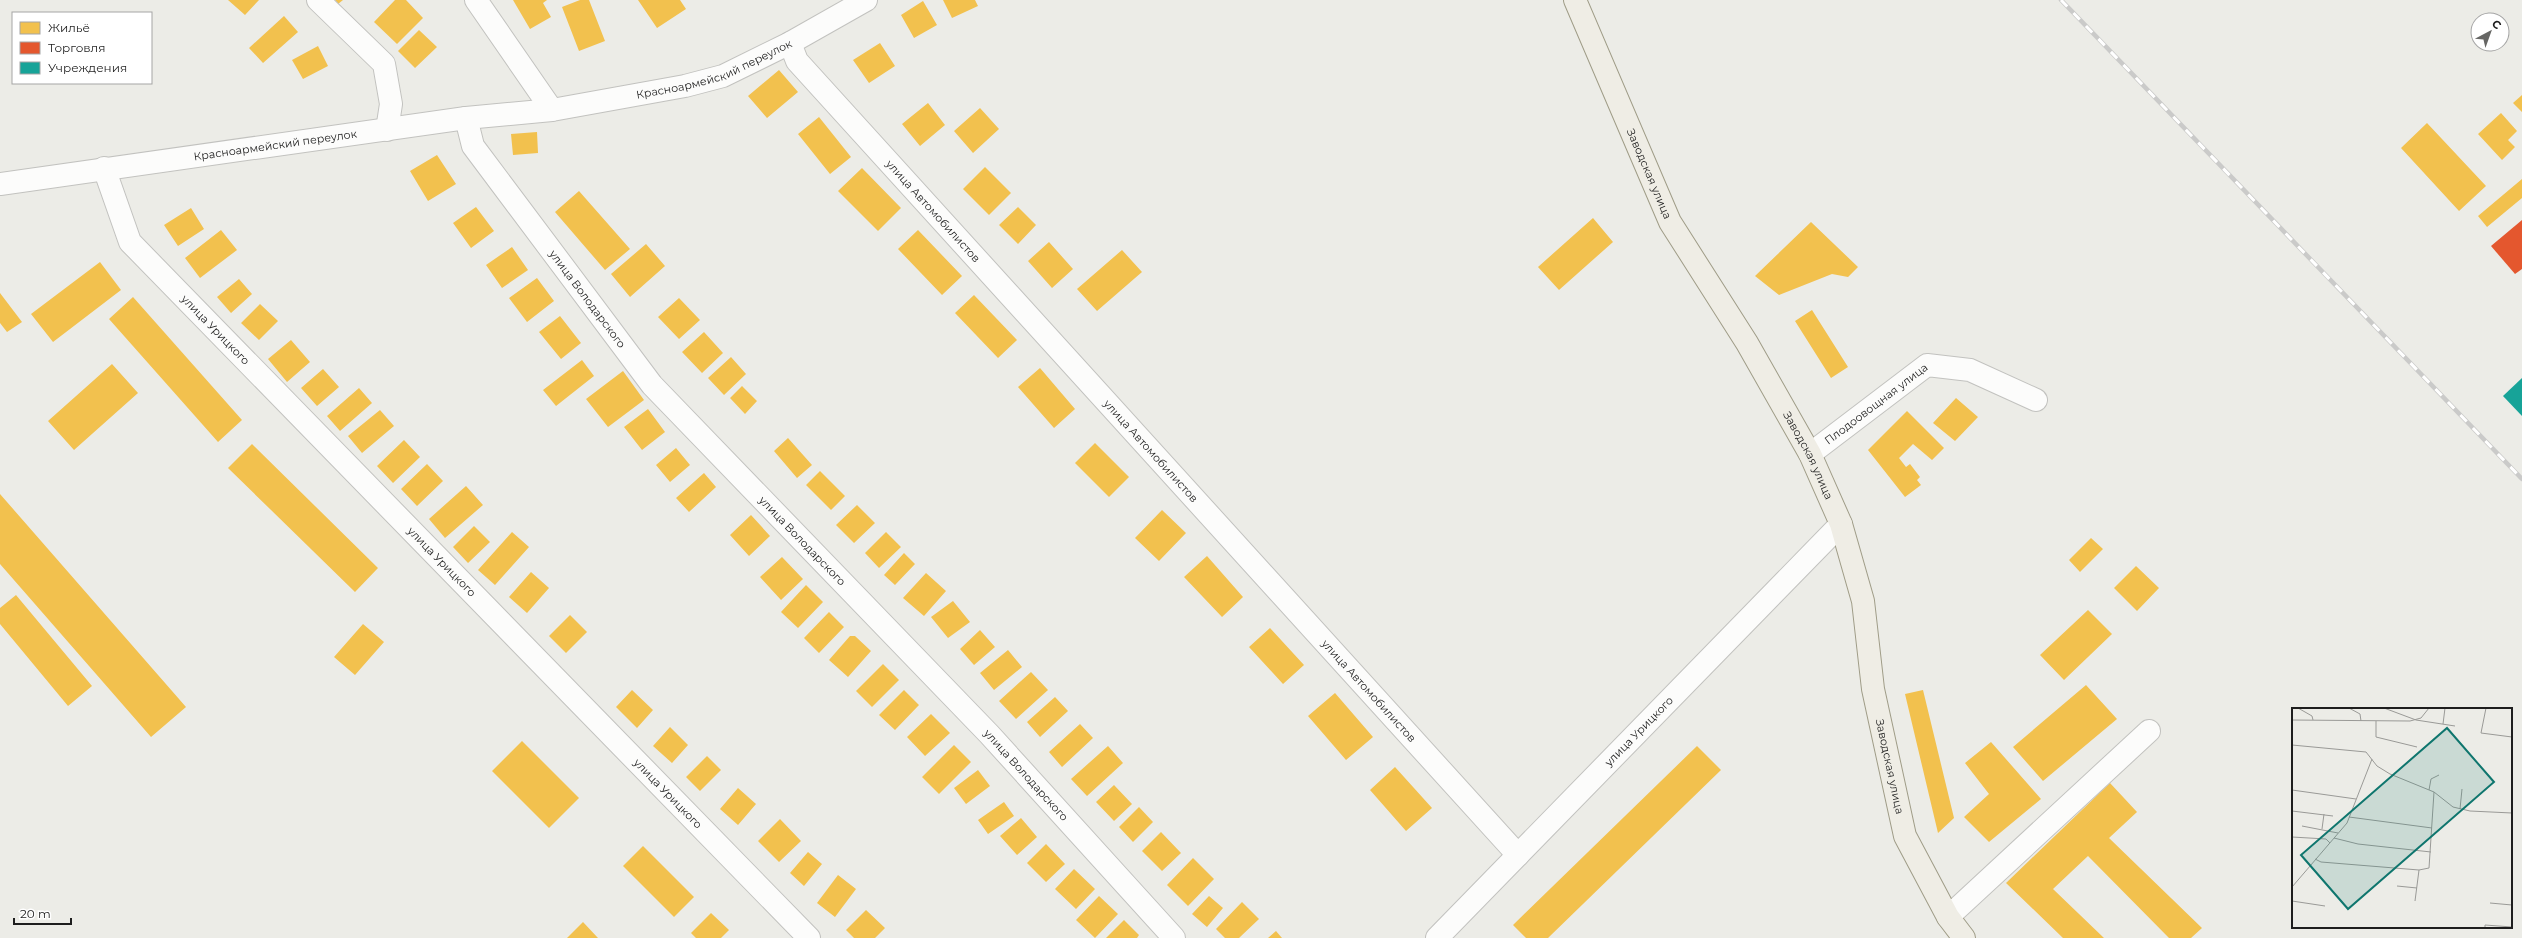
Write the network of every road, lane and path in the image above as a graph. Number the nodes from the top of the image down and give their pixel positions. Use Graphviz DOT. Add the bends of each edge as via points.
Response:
graph roads {
  1 [pos="318,0"];
  2 [pos="476,0"];
  3 [pos="866,0"];
  4 [pos="1575,0"];
  5 [pos="790,43"];
  6 [pos="552,110"];
  7 [pos="466,118"];
  8 [pos="387,130"];
  9 [pos="104,168"];
  10 [pos="0,184"];
  11 [pos="2036,400"];
  12 [pos="1810,454"];
  13 [pos="1841,524"];
  14 [pos="2148,731"];
  15 [pos="1518,855"];
  16 [pos="1948,917"];
  17 [pos="809,938"];
  18 [pos="1174,938"];
  19 [pos="1437,938"];
  20 [pos="1964,938"];
  1 -- 8 [label="street" via="384,64 390,104"];
  2 -- 6 [label="street"];
  3 -- 5 [label="street, Красноармейский переулок"];
  4 -- 12 [label="main road, Заводская улица" via="1670,222 1747,343"];
  5 -- 6 [label="street, Красноармейский переулок" via="723,76 685,86"];
  5 -- 15 [label="street, улица Автомобилистов" via="797,61"];
  6 -- 7 [label="street, Красноармейский переулок"];
  7 -- 8 [label="street, Красноармейский переулок"];
  7 -- 18 [label="street, улица Володарского" via="473,146 652,385 989,734"];
  8 -- 9 [label="street, Красноармейский переулок"];
  9 -- 10 [label="street, Красноармейский переулок"];
  9 -- 17 [label="street, улица Урицкого" via="130,242"];
  11 -- 12 [label="street, Плодоовощная улица" via="1970,370 1927,365"];
  12 -- 13 [label="main road, Заводская улица"];
  13 -- 15 [label="street, улица Урицкого"];
  13 -- 16 [label="main road, Заводская улица" via="1864,602 1874,689 1905,836"];
  14 -- 16 [label="street"];
  15 -- 19 [label="street, улица Урицкого"];
  16 -- 20 [label="main road, Заводская улица"];
}
